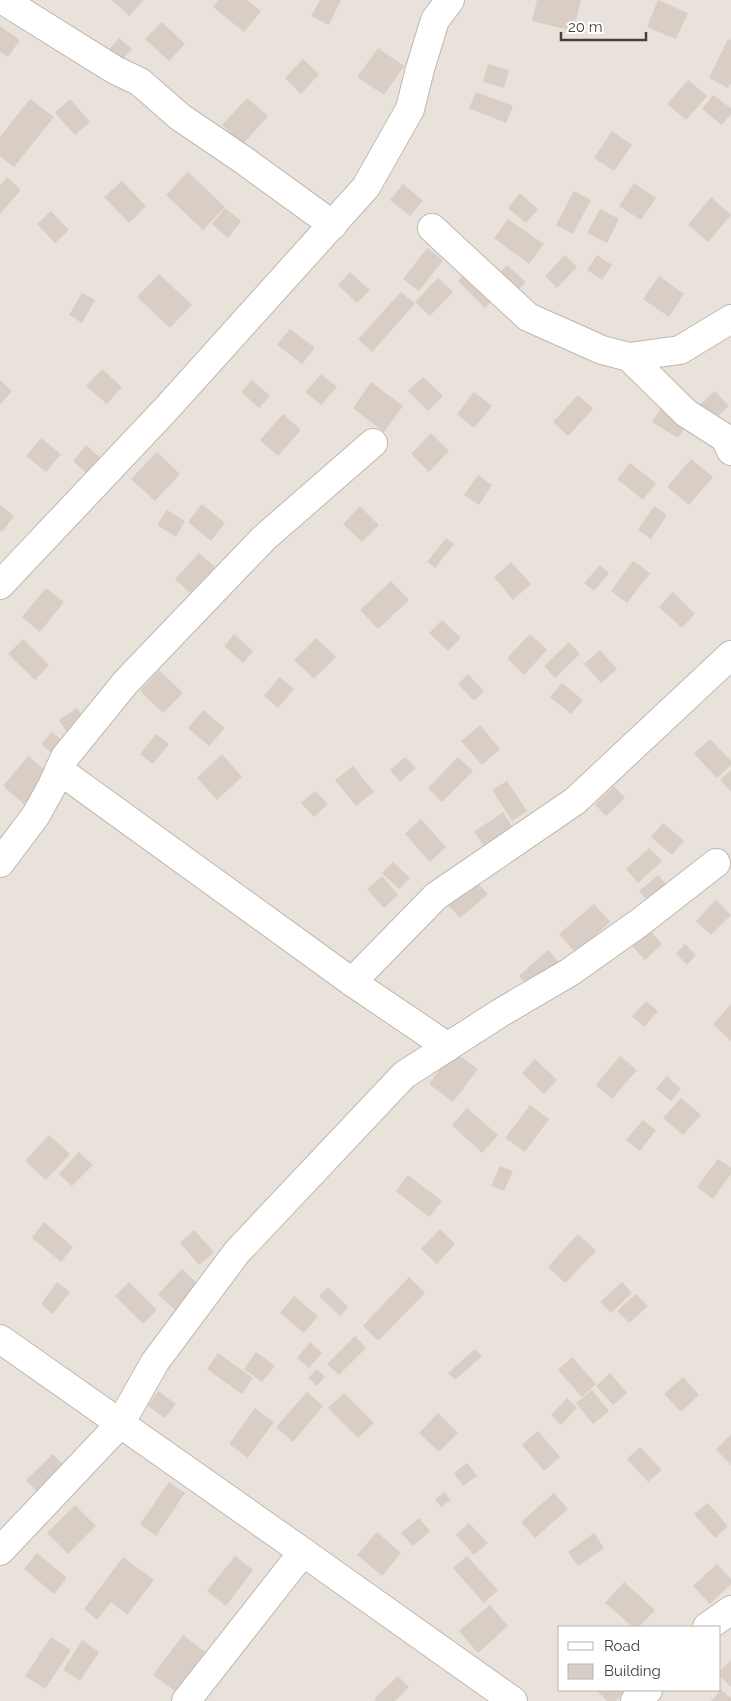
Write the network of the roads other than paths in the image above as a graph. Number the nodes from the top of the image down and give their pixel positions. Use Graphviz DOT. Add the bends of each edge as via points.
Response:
graph roads {
  1 [pos="3,0"];
  2 [pos="450,0"];
  3 [pos="333,225"];
  4 [pos="432,228"];
  5 [pos="731,320"];
  6 [pos="629,357"];
  7 [pos="373,443"];
  8 [pos="731,451"];
  9 [pos="0,585"];
  10 [pos="731,655"];
  11 [pos="59,770"];
  12 [pos="0,863"];
  13 [pos="716,863"];
  14 [pos="352,982"];
  15 [pos="448,1046"];
  16 [pos="0,1339"];
  17 [pos="120,1424"];
  18 [pos="0,1551"];
  19 [pos="303,1552"];
  20 [pos="731,1610"];
  21 [pos="708,1626"];
  22 [pos="647,1691"];
  23 [pos="186,1701"];
  24 [pos="512,1701"];
  25 [pos="635,1701"];
  1 -- 3 [label="street" via="140,82 180,117"];
  2 -- 3 [label="street" via="435,20 410,109 366,188"];
  3 -- 9 [label="street"];
  4 -- 6 [label="street" via="528,317 602,350"];
  5 -- 6 [label="street" via="680,350"];
  6 -- 8 [label="street" via="686,413 725,438"];
  7 -- 11 [label="street" via="257,545 126,682 65,756"];
  10 -- 14 [label="street" via="575,801 436,896"];
  11 -- 12 [label="street" via="36,815"];
  11 -- 14 [label="street"];
  13 -- 15 [label="street" via="570,972"];
  14 -- 15 [label="street"];
  15 -- 17 [label="street" via="404,1075 237,1252 155,1362"];
  16 -- 17 [label="street"];
  17 -- 18 [label="street"];
  17 -- 19 [label="street"];
  19 -- 23 [label="street"];
  19 -- 24 [label="street"];
  20 -- 21 [label="street"];
  22 -- 25 [label="street"];
}
